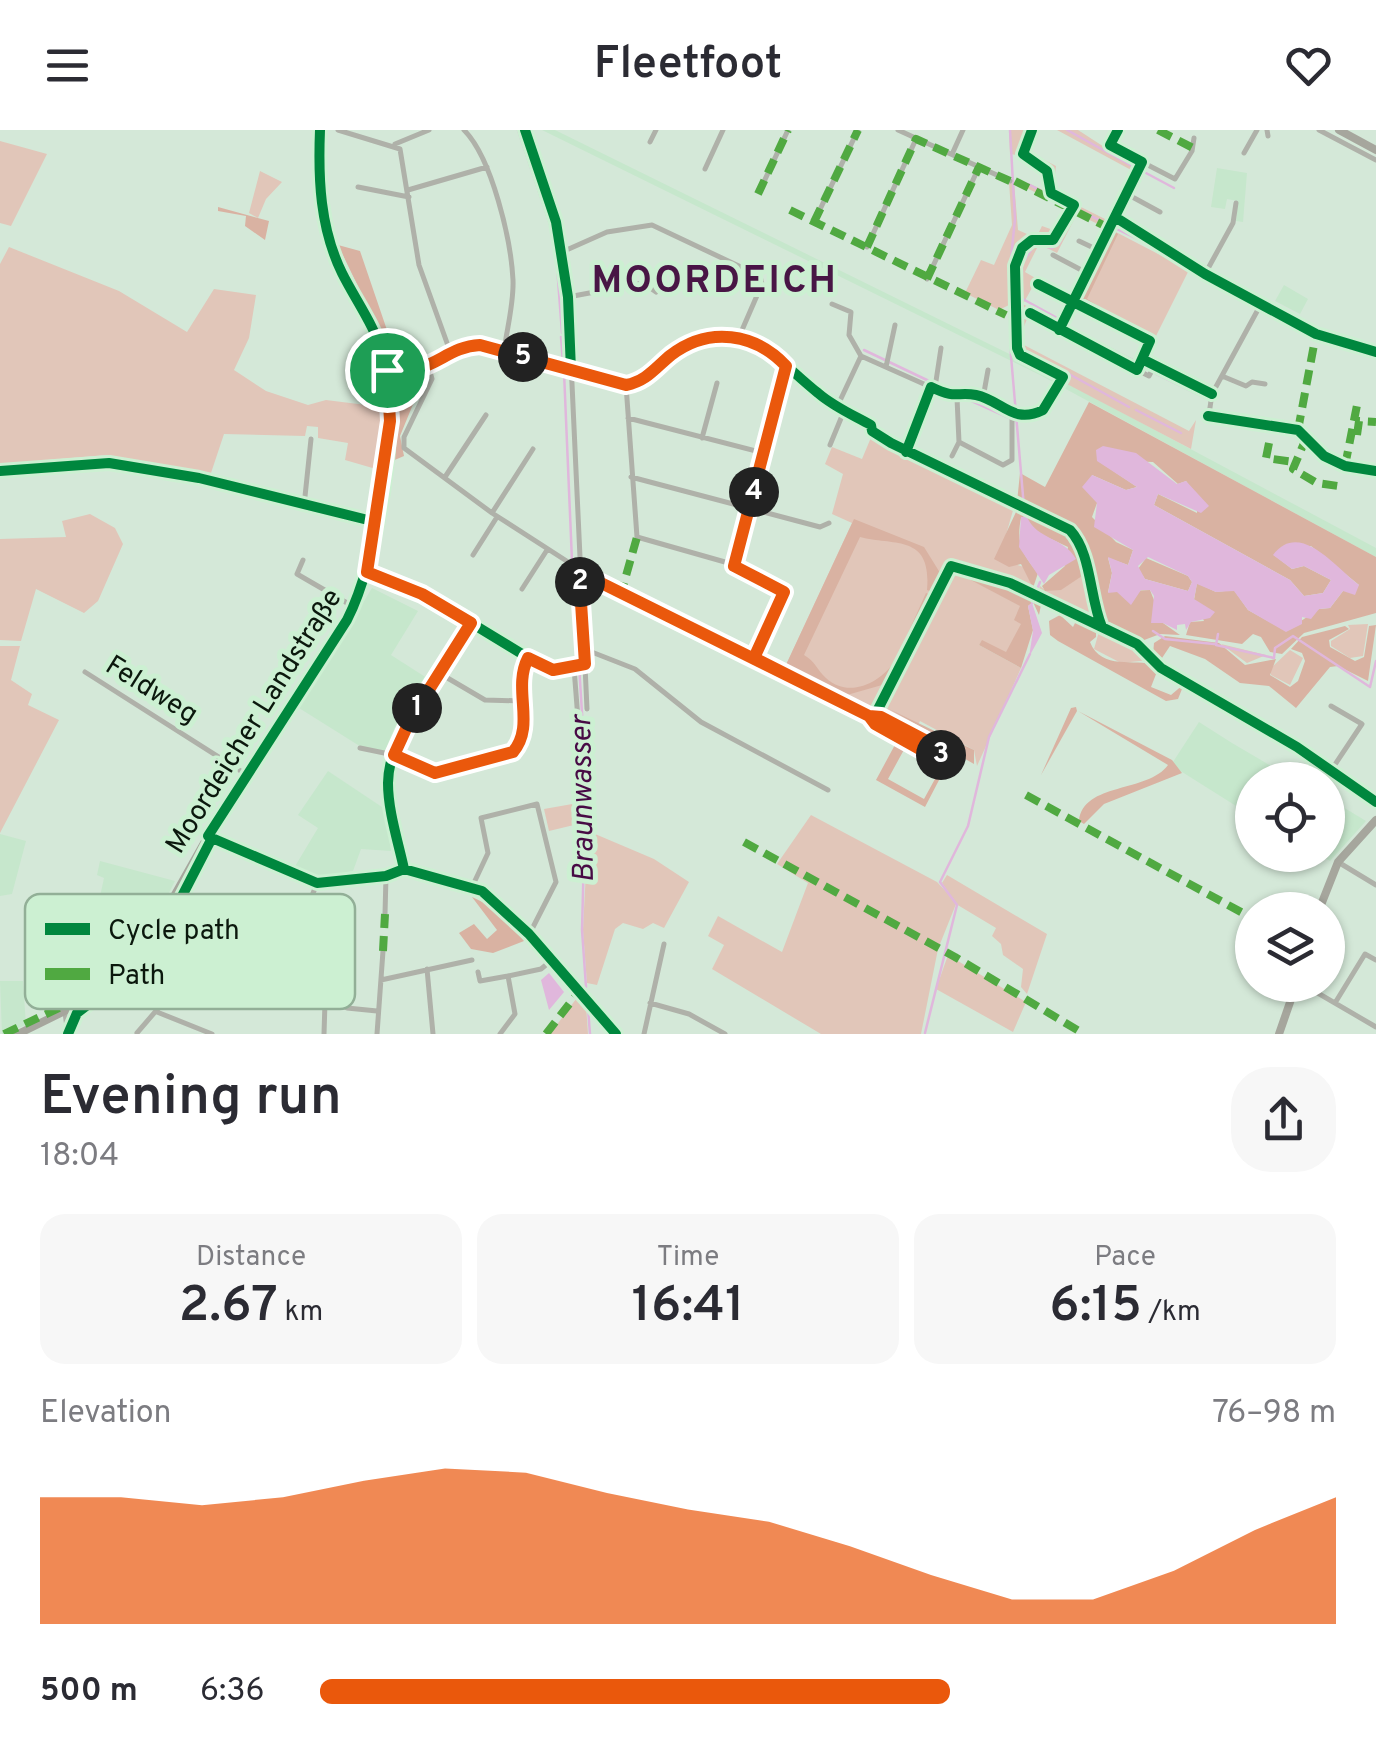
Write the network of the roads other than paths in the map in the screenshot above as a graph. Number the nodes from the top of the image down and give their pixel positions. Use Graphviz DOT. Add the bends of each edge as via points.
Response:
graph roads {
  1 [pos="320,130"];
  2 [pos="338,130"];
  3 [pos="429,130"];
  4 [pos="464,130"];
  5 [pos="525,130"];
  6 [pos="656,130"];
  7 [pos="723,130"];
  8 [pos="788,130"];
  9 [pos="858,130"];
  10 [pos="898,130"];
  11 [pos="963,130"];
  12 [pos="1118,130"];
  13 [pos="1257,130"];
  14 [pos="1319,130"];
  15 [pos="1338,130"];
  16 [pos="1194,138"];
  17 [pos="916,139"];
  18 [pos="650,142"];
  19 [pos="395,144"];
  20 [pos="1376,150"];
  21 [pos="953,152"];
  22 [pos="1244,153"];
  23 [pos="1376,160"];
  24 [pos="1142,162"];
  25 [pos="487,166"];
  26 [pos="979,167"];
  27 [pos="704,169"];
  28 [pos="1010,181"];
  29 [pos="762,186"];
  30 [pos="358,187"];
  31 [pos="1125,193"];
  32 [pos="409,194"];
  33 [pos="1236,203"];
  34 [pos="1160,212"];
  35 [pos="1115,217"];
  36 [pos="814,222"];
  37 [pos="1079,241"];
  38 [pos="867,247"];
  39 [pos="1098,250"];
  40 [pos="562,252"];
  41 [pos="1052,255"];
  42 [pos="1087,273"];
  43 [pos="1206,274"];
  44 [pos="927,278"];
  45 [pos="1038,284"];
  46 [pos="656,292"];
  47 [pos="568,297"];
  48 [pos="1073,302"];
  49 [pos="832,304"];
  50 [pos="1261,304"];
  51 [pos="1030,313"];
  52 [pos="894,325"];
  53 [pos="1060,330"];
  54 [pos="739,337"];
  55 [pos="941,348"];
  56 [pos="504,351"];
  57 [pos="1376,352"];
  58 [pos="451,354"];
  59 [pos="862,356"];
  60 [pos="1142,359"];
  61 [pos="887,363"];
  62 [pos="1154,365"];
  63 [pos="786,366"];
  64 [pos="428,368"];
  65 [pos="387,370"];
  66 [pos="570,370"];
  67 [pos="988,370"];
  68 [pos="1136,370"];
  69 [pos="1222,376"];
  70 [pos="388,383"];
  71 [pos="716,384"];
  72 [pos="1265,384"];
  73 [pos="626,385"];
  74 [pos="931,387"];
  75 [pos="1057,390"];
  76 [pos="1212,394"];
  77 [pos="958,398"];
  78 [pos="983,398"];
  79 [pos="837,407"];
  80 [pos="844,411"];
  81 [pos="486,415"];
  82 [pos="1014,417"];
  83 [pos="628,418"];
  84 [pos="1208,421"];
  85 [pos="872,426"];
  86 [pos="912,437"];
  87 [pos="702,438"];
  88 [pos="311,439"];
  89 [pos="959,442"];
  90 [pos="1309,443"];
  91 [pos="830,445"];
  92 [pos="533,449"];
  93 [pos="764,453"];
  94 [pos="952,456"];
  95 [pos="0,471"];
  96 [pos="1376,472"];
  97 [pos="631,476"];
  98 [pos="445,477"];
  99 [pos="304,506"];
  100 [pos="750,508"];
  101 [pos="494,515"];
  102 [pos="376,522"];
  103 [pos="829,522"];
  104 [pos="547,550"];
  105 [pos="473,555"];
  106 [pos="303,560"];
  107 [pos="734,566"];
  108 [pos="576,568"];
  109 [pos="367,572"];
  110 [pos="522,589"];
  111 [pos="354,607"];
  112 [pos="471,623"];
  113 [pos="584,649"];
  114 [pos="528,658"];
  115 [pos="754,658"];
  116 [pos="580,666"];
  117 [pos="85,672"];
  118 [pos="439,674"];
  119 [pos="1188,684"];
  120 [pos="522,702"];
  121 [pos="1331,706"];
  122 [pos="587,709"];
  123 [pos="869,716"];
  124 [pos="360,748"];
  125 [pos="394,755"];
  126 [pos="1317,762"];
  127 [pos="1337,762"];
  128 [pos="582,770"];
  129 [pos="246,775"];
  130 [pos="1345,782"];
  131 [pos="828,790"];
  132 [pos="1376,802"];
  133 [pos="1376,820"];
  134 [pos="208,836"];
  135 [pos="1345,854"];
  136 [pos="1345,866"];
  137 [pos="404,869"];
  138 [pos="386,876"];
  139 [pos="317,883"];
  140 [pos="1376,885"];
  141 [pos="472,886"];
  142 [pos="176,894"];
  143 [pos="312,894"];
  144 [pos="384,914"];
  145 [pos="529,934"];
  146 [pos="664,944"];
  147 [pos="383,952"];
  148 [pos="472,960"];
  149 [pos="552,960"];
  150 [pos="1376,960"];
  151 [pos="427,968"];
  152 [pos="478,972"];
  153 [pos="508,976"];
  154 [pos="381,980"];
  155 [pos="1345,985"];
  156 [pos="1290,1002"];
  157 [pos="1335,1002"];
  158 [pos="650,1004"];
  159 [pos="355,1006"];
  160 [pos="70,1009"];
  161 [pos="159,1009"];
  162 [pos="325,1009"];
  163 [pos="376,1011"];
  164 [pos="157,1012"];
  165 [pos="65,1013"];
  166 [pos="1376,1027"];
  167 [pos="616,1033"];
  168 [pos="18,1034"];
  169 [pos="68,1034"];
  170 [pos="137,1034"];
  171 [pos="212,1034"];
  172 [pos="324,1034"];
  173 [pos="378,1034"];
  174 [pos="433,1034"];
  175 [pos="500,1034"];
  176 [pos="644,1034"];
  177 [pos="725,1034"];
  178 [pos="1279,1034"];
  1 -- 65 [label="main road, Moordeicher Landstraße" via="320,186 330,240"];
  2 -- 19 [label="street"];
  3 -- 19 [label="street"];
  4 -- 25 [label="street"];
  5 -- 40 [label="street"];
  6 -- 18 [label="street"];
  7 -- 27 [label="street"];
  8 -- 29 [label="street"];
  9 -- 36 [label="street"];
  10 -- 17 [label="street"];
  11 -- 21 [label="street"];
  12 -- 24 [label="street" via="1110,146"];
  13 -- 22 [label="street"];
  14 -- 23 [label="street"];
  15 -- 20 [label="main road"];
  16 -- 24 [label="street" via="1175,180"];
  17 -- 21 [label="street"];
  17 -- 38 [label="street"];
  19 -- 32 [label="street"];
  21 -- 26 [label="street"];
  24 -- 31 [label="street"];
  25 -- 32 [label="street"];
  25 -- 56 [label="street" via="513,278"];
  26 -- 28 [label="street"];
  26 -- 44 [label="street"];
  30 -- 32 [label="street"];
  31 -- 34 [label="street"];
  31 -- 35 [label="street"];
  32 -- 58 [label="street" via="421,275"];
  33 -- 43 [label="street" via="1233,223"];
  35 -- 39 [label="street"];
  35 -- 43 [label="street"];
  37 -- 39 [label="street"];
  39 -- 42 [label="street"];
  40 -- 47 [label="street"];
  40 -- 54 [label="street" via="613,230 666,228 760,276"];
  41 -- 42 [label="street"];
  42 -- 48 [label="street"];
  43 -- 50 [label="street"];
  45 -- 48 [label="street"];
  46 -- 47 [label="street" via="642,283"];
  47 -- 66 [label="street"];
  48 -- 53 [label="street"];
  48 -- 60 [label="street" via="1150,341"];
  49 -- 59 [label="street" via="851,312 849,335"];
  50 -- 57 [label="street" via="1332,342"];
  50 -- 69 [label="street"];
  51 -- 53 [label="street"];
  52 -- 61 [label="street"];
  53 -- 68 [label="street"];
  54 -- 63 [label="street" via="764,345"];
  54 -- 73 [label="street" via="688,344"];
  55 -- 74 [label="street"];
  56 -- 58 [label="street" via="474,345"];
  56 -- 66 [label="street"];
  58 -- 64 [label="street"];
  59 -- 61 [label="street"];
  59 -- 79 [label="street"];
  60 -- 62 [label="street"];
  60 -- 68 [label="street"];
  61 -- 74 [label="street"];
  62 -- 68 [label="street" via="1150,376"];
  62 -- 76 [label="street"];
  63 -- 79 [label="street"];
  63 -- 93 [label="street"];
  64 -- 65 [label="street"];
  64 -- 70 [label="street"];
  64 -- 98 [label="street" via="432,379 402,442"];
  65 -- 70 [label="main road, Moordeicher Landstraße"];
  66 -- 73 [label="street"];
  66 -- 108 [label="street"];
  67 -- 78 [label="street"];
  69 -- 72 [label="street" via="1246,386"];
  69 -- 76 [label="street"];
  70 -- 102 [label="main road, Moordeicher Landstraße" via="390,421"];
  71 -- 87 [label="street"];
  73 -- 83 [label="street"];
  74 -- 77 [label="street"];
  74 -- 86 [label="street"];
  75 -- 82 [label="street" via="1043,410"];
  76 -- 84 [label="street"];
  77 -- 78 [label="street"];
  77 -- 89 [label="street"];
  78 -- 82 [label="street"];
  79 -- 80 [label="street"];
  80 -- 85 [label="street"];
  80 -- 91 [label="street"];
  81 -- 98 [label="street"];
  82 -- 89 [label="street" via="1008,466"];
  83 -- 87 [label="street"];
  83 -- 97 [label="street"];
  87 -- 93 [label="street"];
  88 -- 99 [label="street"];
  89 -- 94 [label="street"];
  90 -- 96 [label="street" via="1345,466"];
  92 -- 101 [label="street"];
  93 -- 100 [label="street"];
  95 -- 99 [label="street" via="109,463"];
  97 -- 100 [label="street"];
  97 -- 107 [label="street" via="637,537"];
  98 -- 101 [label="street"];
  99 -- 102 [label="street"];
  100 -- 103 [label="street" via="820,527"];
  100 -- 107 [label="street"];
  101 -- 104 [label="street"];
  101 -- 105 [label="street"];
  102 -- 109 [label="main road, Moordeicher Landstraße"];
  104 -- 108 [label="street"];
  104 -- 110 [label="street"];
  106 -- 111 [label="street" via="297,574"];
  107 -- 115 [label="street" via="784,592"];
  108 -- 113 [label="street"];
  108 -- 115 [label="street" via="620,597"];
  109 -- 111 [label="main road, Moordeicher Landstraße"];
  109 -- 112 [label="street"];
  111 -- 129 [label="main road, Moordeicher Landstraße"];
  112 -- 114 [label="street"];
  112 -- 118 [label="street"];
  113 -- 116 [label="street"];
  113 -- 131 [label="street" via="635,669 701,722"];
  114 -- 116 [label="street" via="546,668"];
  114 -- 120 [label="street"];
  115 -- 123 [label="street"];
  116 -- 122 [label="street"];
  116 -- 128 [label="street"];
  117 -- 129 [label="street, Feldweg"];
  118 -- 120 [label="street" via="485,700"];
  118 -- 125 [label="street"];
  119 -- 126 [label="street"];
  120 -- 125 [label="street" via="522,738 505,758 435,773"];
  121 -- 127 [label="street" via="1362,724"];
  123 -- 123 [label="street" via="934,757 942,755 940,748"];
  124 -- 125 [label="street"];
  125 -- 137 [label="street" via="389,790"];
  129 -- 134 [label="main road, Moordeicher Landstraße"];
  130 -- 132 [label="street"];
  133 -- 135 [label="main road"];
  134 -- 139 [label="street"];
  134 -- 142 [label="main road, Moordeicher Landstraße"];
  136 -- 140 [label="street"];
  137 -- 138 [label="street"];
  137 -- 141 [label="street"];
  138 -- 139 [label="street"];
  138 -- 144 [label="street"];
  139 -- 143 [label="street"];
  141 -- 145 [label="street"];
  141 -- 145 [label="street" via="488,854 481,818 537,804 556,882"];
  145 -- 149 [label="street"];
  146 -- 158 [label="street"];
  147 -- 154 [label="street"];
  148 -- 151 [label="street"];
  149 -- 153 [label="street"];
  149 -- 167 [label="street"];
  150 -- 155 [label="street" via="1364,954"];
  151 -- 154 [label="street"];
  151 -- 174 [label="street"];
  152 -- 153 [label="street" via="480,981"];
  153 -- 175 [label="street" via="515,1014"];
  154 -- 163 [label="street"];
  156 -- 178 [label="main road"];
  157 -- 166 [label="street"];
  158 -- 176 [label="street"];
  158 -- 177 [label="street" via="689,1014"];
  159 -- 163 [label="street"];
  160 -- 165 [label="main road, Moordeicher Landstraße"];
  161 -- 164 [label="street"];
  162 -- 172 [label="street"];
  163 -- 173 [label="street"];
  164 -- 170 [label="street"];
  164 -- 171 [label="street"];
  165 -- 168 [label="main road, Moordeicher Landstraße"];
  165 -- 169 [label="street"];
}
